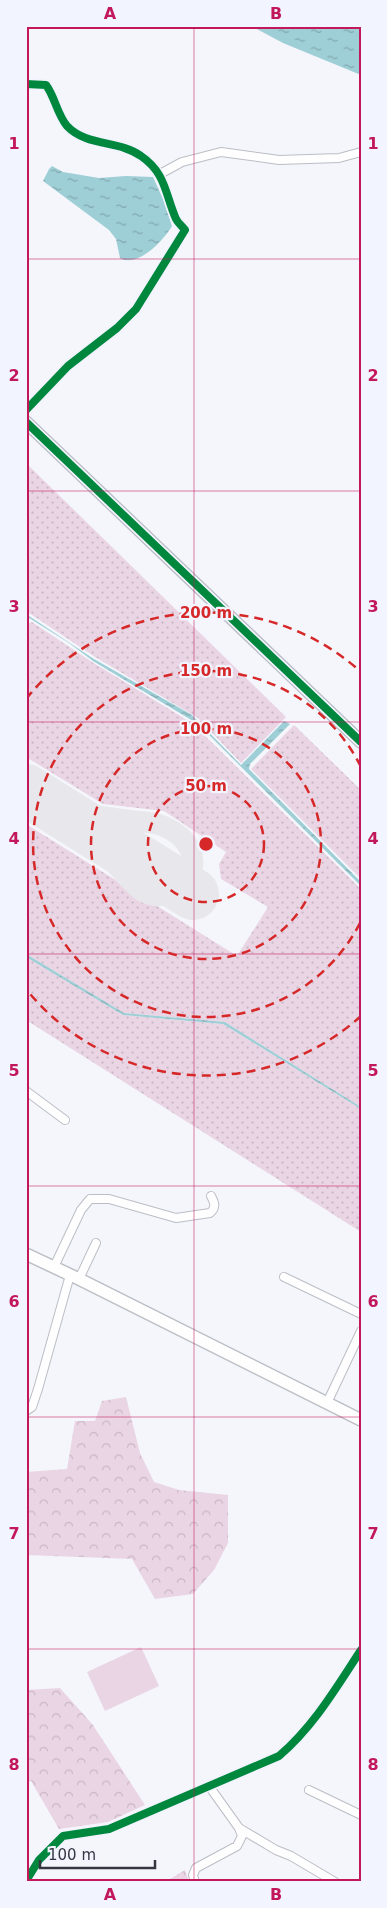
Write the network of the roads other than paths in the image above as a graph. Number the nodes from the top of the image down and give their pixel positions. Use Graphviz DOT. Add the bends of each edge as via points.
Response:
graph roads {
  1 [pos="26,84"];
  2 [pos="361,152"];
  3 [pos="160,174"];
  4 [pos="26,410"];
  5 [pos="26,422"];
  6 [pos="361,742"];
  7 [pos="26,1091"];
  8 [pos="65,1120"];
  9 [pos="211,1196"];
  10 [pos="96,1243"];
  11 [pos="26,1254"];
  12 [pos="54,1268"];
  13 [pos="75,1277"];
  14 [pos="284,1277"];
  15 [pos="361,1314"];
  16 [pos="361,1331"];
  17 [pos="327,1403"];
  18 [pos="26,1411"];
  19 [pos="361,1420"];
  20 [pos="361,1650"];
  21 [pos="209,1786"];
  22 [pos="309,1790"];
  23 [pos="361,1815"];
  24 [pos="239,1828"];
  25 [pos="26,1881"];
  26 [pos="195,1882"];
  27 [pos="335,1882"];
  1 -- 3 [label="street" via="46,85 61,117 83,138 121,147 141,156"];
  2 -- 3 [label="street" via="339,158 279,160 221,152 182,162"];
  3 -- 4 [label="street" via="176,221 186,230 185,233 136,309 68,366"];
  5 -- 6 [label="street"];
  7 -- 8 [label="street"];
  9 -- 12 [label="street" via="215,1205 210,1213 176,1218 109,1199 90,1198 81,1210"];
  10 -- 13 [label="street"];
  11 -- 12 [label="street"];
  12 -- 13 [label="street"];
  13 -- 17 [label="street"];
  13 -- 18 [label="street" via="32,1407"];
  14 -- 15 [label="street"];
  16 -- 17 [label="street"];
  17 -- 19 [label="street"];
  20 -- 21 [label="street" via="317,1717 295,1742 279,1756"];
  21 -- 24 [label="street"];
  21 -- 25 [label="street" via="109,1829 63,1836 39,1860"];
  22 -- 23 [label="street"];
  24 -- 26 [label="street" via="242,1836 237,1846 196,1868"];
  24 -- 27 [label="street"];
}
